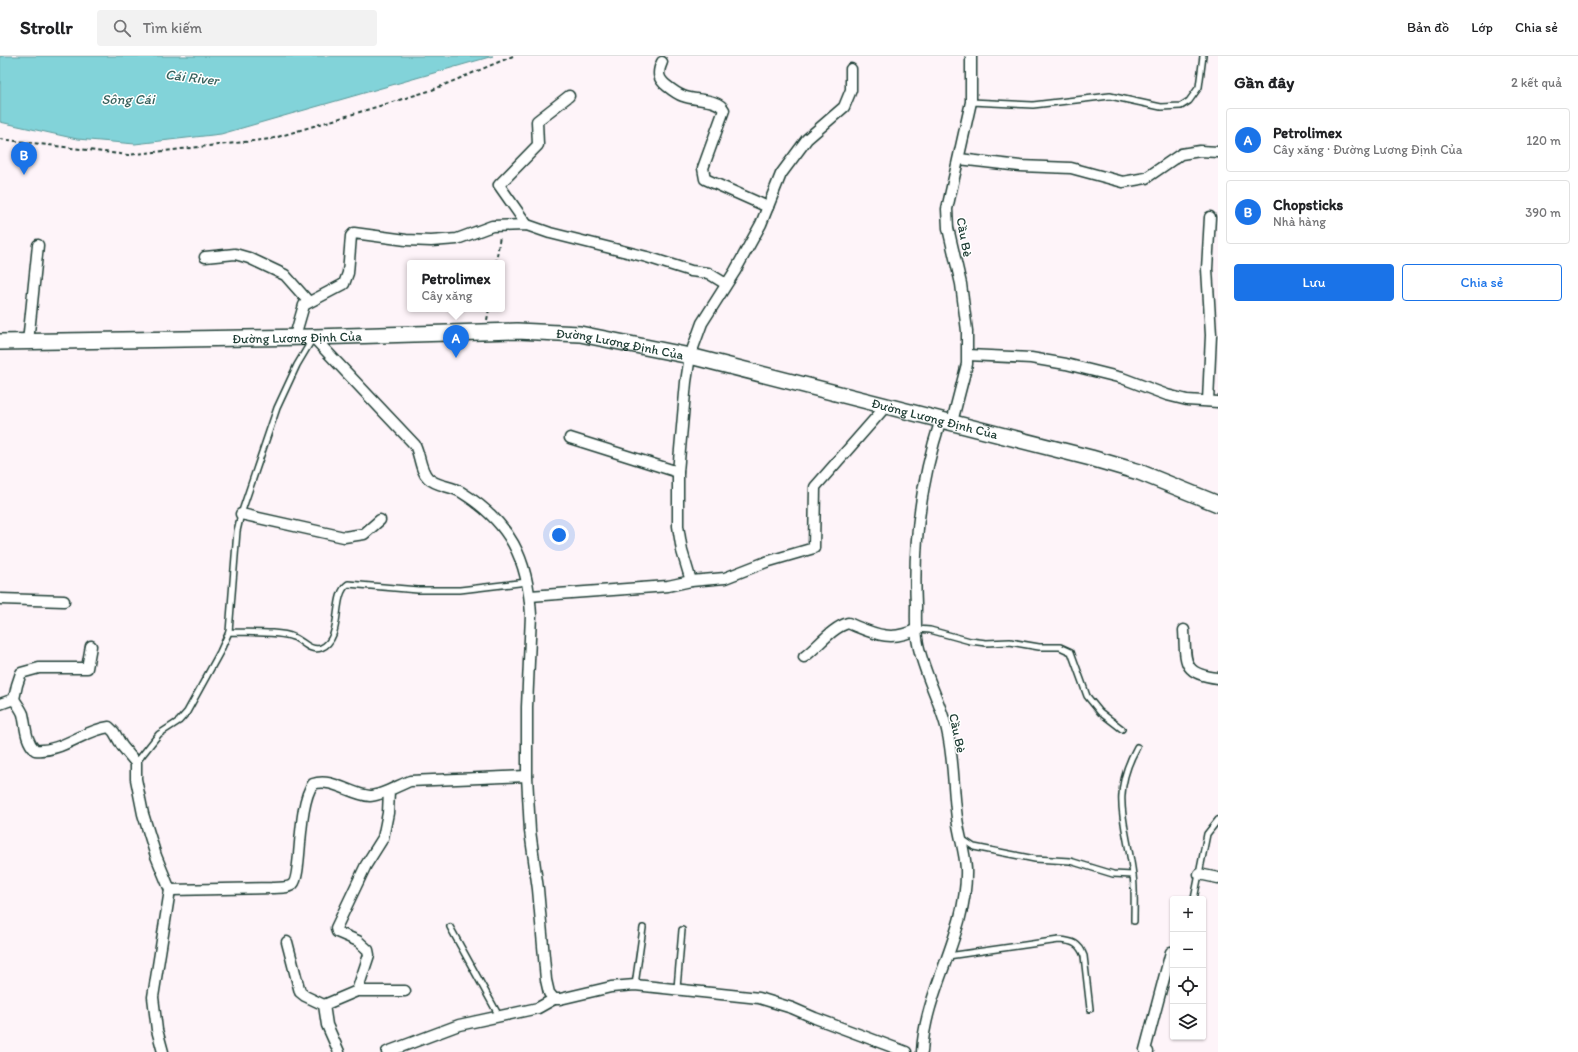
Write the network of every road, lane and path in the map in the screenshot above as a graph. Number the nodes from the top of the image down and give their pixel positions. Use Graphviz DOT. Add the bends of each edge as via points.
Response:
graph roads {
  1 [pos="513,56"];
  2 [pos="971,56"];
  3 [pos="1203,56"];
  4 [pos="662,62"];
  5 [pos="851,69"];
  6 [pos="569,96"];
  7 [pos="971,102"];
  8 [pos="0,139"];
  9 [pos="1218,152"];
  10 [pos="959,159"];
  11 [pos="768,207"];
  12 [pos="1210,217"];
  13 [pos="502,225"];
  14 [pos="527,226"];
  15 [pos="38,245"];
  16 [pos="206,257"];
  17 [pos="496,260"];
  18 [pos="726,284"];
  19 [pos="308,301"];
  20 [pos="295,336"];
  21 [pos="313,337"];
  22 [pos="0,342"];
  23 [pos="28,342"];
  24 [pos="968,355"];
  25 [pos="690,356"];
  26 [pos="1213,401"];
  27 [pos="887,405"];
  28 [pos="947,420"];
  29 [pos="570,438"];
  30 [pos="678,472"];
  31 [pos="1218,504"];
  32 [pos="241,514"];
  33 [pos="380,520"];
  34 [pos="691,581"];
  35 [pos="527,582"];
  36 [pos="530,596"];
  37 [pos="0,599"];
  38 [pos="64,601"];
  39 [pos="917,629"];
  40 [pos="1184,630"];
  41 [pos="229,632"];
  42 [pos="91,646"];
  43 [pos="804,657"];
  44 [pos="1218,678"];
  45 [pos="14,699"];
  46 [pos="0,704"];
  47 [pos="1122,729"];
  48 [pos="1137,747"];
  49 [pos="136,763"];
  50 [pos="527,776"];
  51 [pos="389,791"];
  52 [pos="1218,820"];
  53 [pos="960,837"];
  54 [pos="1133,874"];
  55 [pos="1199,874"];
  56 [pos="1218,878"];
  57 [pos="170,890"];
  58 [pos="1195,896"];
  59 [pos="1134,921"];
  60 [pos="450,927"];
  61 [pos="643,928"];
  62 [pos="682,930"];
  63 [pos="287,942"];
  64 [pos="947,956"];
  65 [pos="1170,958"];
  66 [pos="635,985"];
  67 [pos="677,988"];
  68 [pos="357,991"];
  69 [pos="405,991"];
  70 [pos="554,999"];
  71 [pos="324,1006"];
  72 [pos="1090,1009"];
  73 [pos="499,1016"];
  74 [pos="163,1052"];
  75 [pos="339,1052"];
  76 [pos="387,1052"];
  77 [pos="906,1052"];
  78 [pos="922,1052"];
  79 [pos="1148,1052"];
  1 -- 8 [label="path" via="432,90 271,139 128,155"];
  2 -- 7 [label="street, Cầu Bè"];
  3 -- 7 [label="lane" via="1199,87 1189,101 1181,106 1161,107 1110,96 1033,105"];
  4 -- 11 [label="street" via="658,70 663,83 683,96 720,105 724,110 703,168 705,179"];
  5 -- 11 [label="street" via="851,90 844,107 807,139 793,157 775,188"];
  6 -- 14 [label="street" via="537,121 538,145 499,185"];
  7 -- 10 [label="street, Cầu Bè"];
  9 -- 10 [label="street" via="1181,154 1146,178 1123,182 1071,168 1020,166"];
  10 -- 24 [label="street, Cầu Bè" via="947,210 948,228 961,284"];
  11 -- 18 [label="street"];
  12 -- 26 [label="street" via="1207,269"];
  13 -- 14 [label="street"];
  13 -- 17 [label="path"];
  13 -- 19 [label="street" via="492,226 457,239 431,242 354,233 351,236 348,272 344,284"];
  14 -- 18 [label="street" via="691,271 708,273"];
  15 -- 23 [label="street"];
  16 -- 19 [label="street" via="235,254 249,258 285,275"];
  18 -- 25 [label="street" via="702,323"];
  19 -- 20 [label="street" via="301,311"];
  20 -- 21 [label="street, Đường Lương Định Của"];
  20 -- 23 [label="street, Đường Lương Định Của"];
  21 -- 25 [label="street, Đường Lương Định Của" via="560,332"];
  21 -- 32 [label="lane" via="277,408"];
  21 -- 35 [label="street" via="415,445 420,454 424,474 429,480 454,488 468,496 504,528 519,553"];
  22 -- 23 [label="street, Đường Lương Định Của"];
  24 -- 26 [label="street" via="1031,358 1066,364 1122,378 1167,395 1187,400"];
  24 -- 28 [label="street, Cầu Bè"];
  25 -- 27 [label="street, Đường Lương Định Của"];
  25 -- 30 [label="street"];
  27 -- 28 [label="street, Đường Lương Định Của"];
  27 -- 34 [label="street" via="816,487 814,548 766,562 725,578"];
  28 -- 31 [label="street, Đường Lương Định Của" via="1139,472"];
  28 -- 39 [label="street, Cầu Bè" via="928,458 920,502 915,589"];
  29 -- 30 [label="street"];
  30 -- 34 [label="street" via="678,526"];
  32 -- 33 [label="street" via="344,537 364,534"];
  32 -- 41 [label="lane" via="237,531"];
  34 -- 36 [label="street" via="668,586"];
  35 -- 36 [label="street"];
  35 -- 41 [label="lane" via="460,590 418,590 348,584 342,588 340,595 336,626 327,643 321,648 313,649 293,636"];
  36 -- 50 [label="street"];
  37 -- 38 [label="street"];
  39 -- 43 [label="street" via="889,637 878,636 848,623 836,629"];
  39 -- 47 [label="lane" via="970,641 1060,647 1071,652 1087,696 1100,712"];
  39 -- 53 [label="street, Cầu Bè" via="921,658 947,729"];
  40 -- 44 [label="street" via="1186,660 1194,673"];
  41 -- 49 [label="lane" via="187,712 179,721 159,734"];
  42 -- 45 [label="street" via="87,668 39,668 21,673"];
  45 -- 46 [label="street"];
  45 -- 49 [label="street" via="22,712 26,734 35,750 50,750 81,735 109,728"];
  48 -- 54 [label="lane" via="1123,782 1122,798 1122,816"];
  49 -- 57 [label="street" via="142,814"];
  50 -- 51 [label="street" via="410,781"];
  50 -- 70 [label="street" via="530,831 546,980"];
  51 -- 57 [label="street" via="370,796 325,783 313,784 309,789 304,809 295,881 288,887"];
  51 -- 68 [label="street" via="389,808 383,838 366,865 336,928 337,932 358,941 368,950 369,955"];
  52 -- 55 [label="lane" via="1207,834"];
  53 -- 54 [label="lane" via="974,847 1023,857 1070,861 1102,872"];
  53 -- 64 [label="street, Cầu Bè" via="965,857 966,884"];
  54 -- 59 [label="lane"];
  55 -- 56 [label="street"];
  55 -- 58 [label="lane"];
  57 -- 74 [label="street" via="153,997"];
  60 -- 73 [label="lane"];
  61 -- 66 [label="lane"];
  62 -- 67 [label="lane"];
  63 -- 71 [label="street" via="300,992"];
  64 -- 72 [label="lane" via="1060,940 1076,943 1084,956"];
  64 -- 78 [label="street, Cầu Bè" via="925,1020"];
  65 -- 79 [label="street" via="1145,1050"];
  66 -- 67 [label="street"];
  66 -- 70 [label="street" via="611,987"];
  67 -- 77 [label="street" via="759,998"];
  68 -- 69 [label="street"];
  68 -- 71 [label="street"];
  70 -- 73 [label="street" via="538,1008"];
  71 -- 75 [label="street" via="327,1025"];
  73 -- 76 [label="street" via="445,1030"];
}
